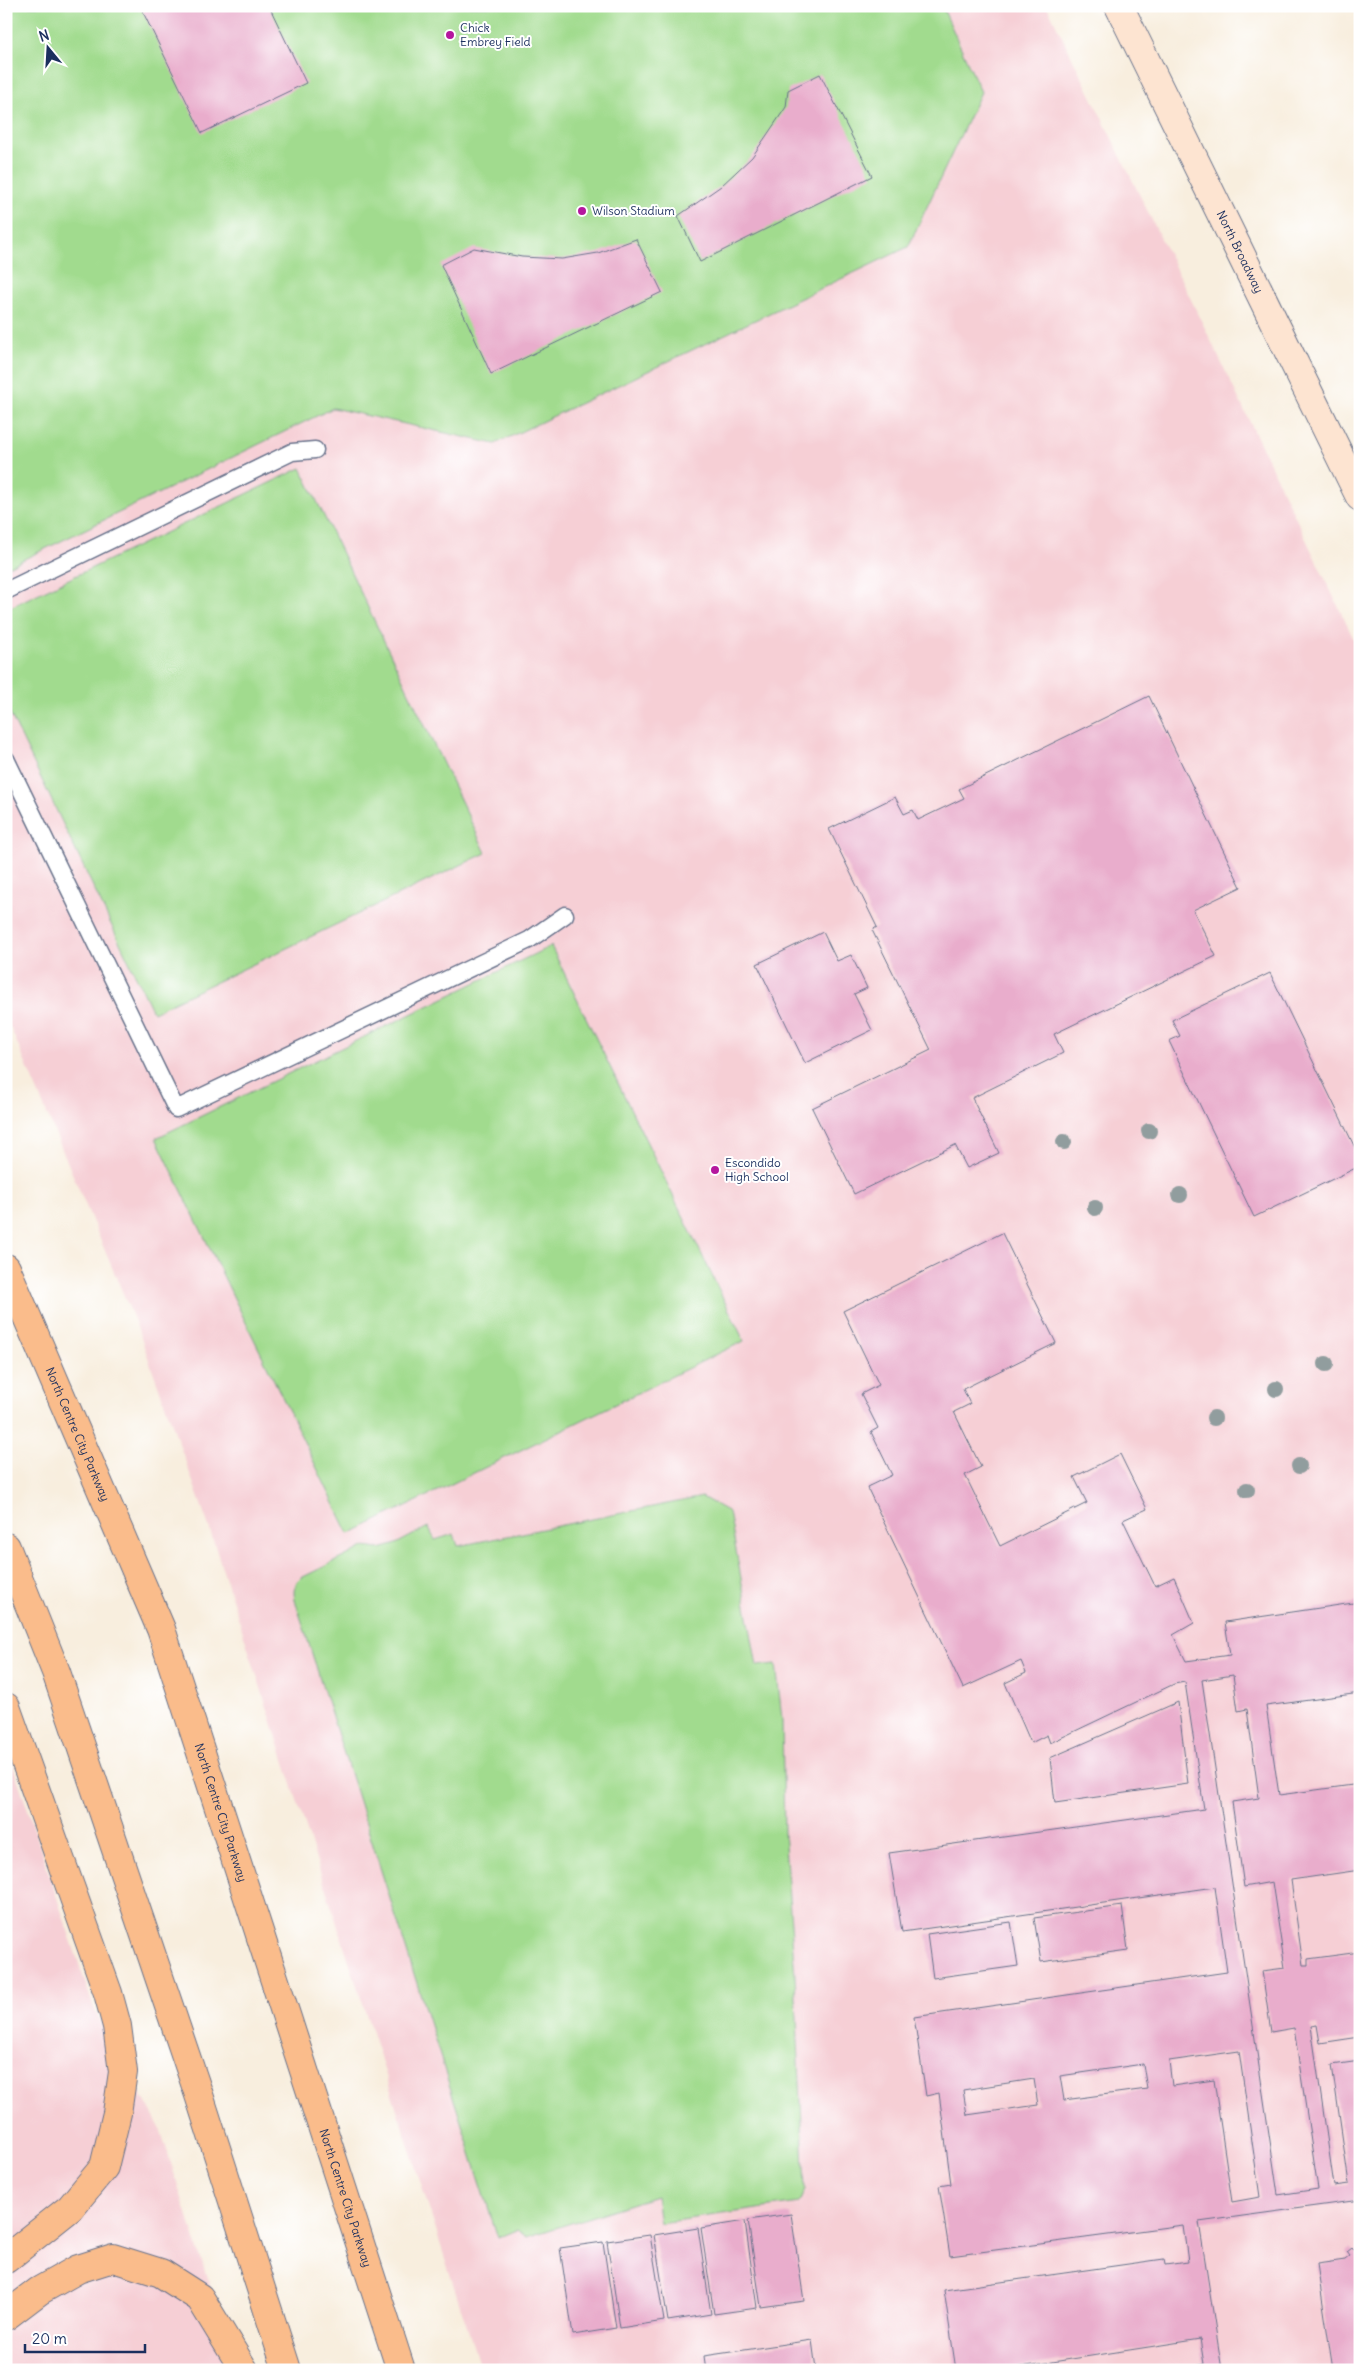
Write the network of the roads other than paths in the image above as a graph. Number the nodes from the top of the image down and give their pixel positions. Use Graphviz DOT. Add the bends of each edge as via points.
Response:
graph roads {
  1 [pos="1119,6"];
  2 [pos="315,450"];
  3 [pos="1360,497"];
  4 [pos="6,591"];
  5 [pos="6,759"];
  6 [pos="565,915"];
  7 [pos="6,1268"];
  8 [pos="6,1547"];
  9 [pos="6,1707"];
  10 [pos="6,2259"];
  11 [pos="6,2316"];
  12 [pos="244,2370"];
  13 [pos="287,2370"];
  14 [pos="402,2370"];
  1 -- 3 [label="main road, North Broadway"];
  2 -- 4 [label="lane" via="292,452"];
  5 -- 6 [label="lane" via="176,1109 529,940"];
  7 -- 14 [label="highway, North Centre City Parkway" via="161,1629"];
  8 -- 13 [label="highway" via="60,1681"];
  9 -- 10 [label="highway" via="108,1993 117,2026 123,2072 104,2167 70,2208"];
  11 -- 12 [label="highway" via="39,2291 78,2269 113,2258 161,2273 200,2298"];
}
